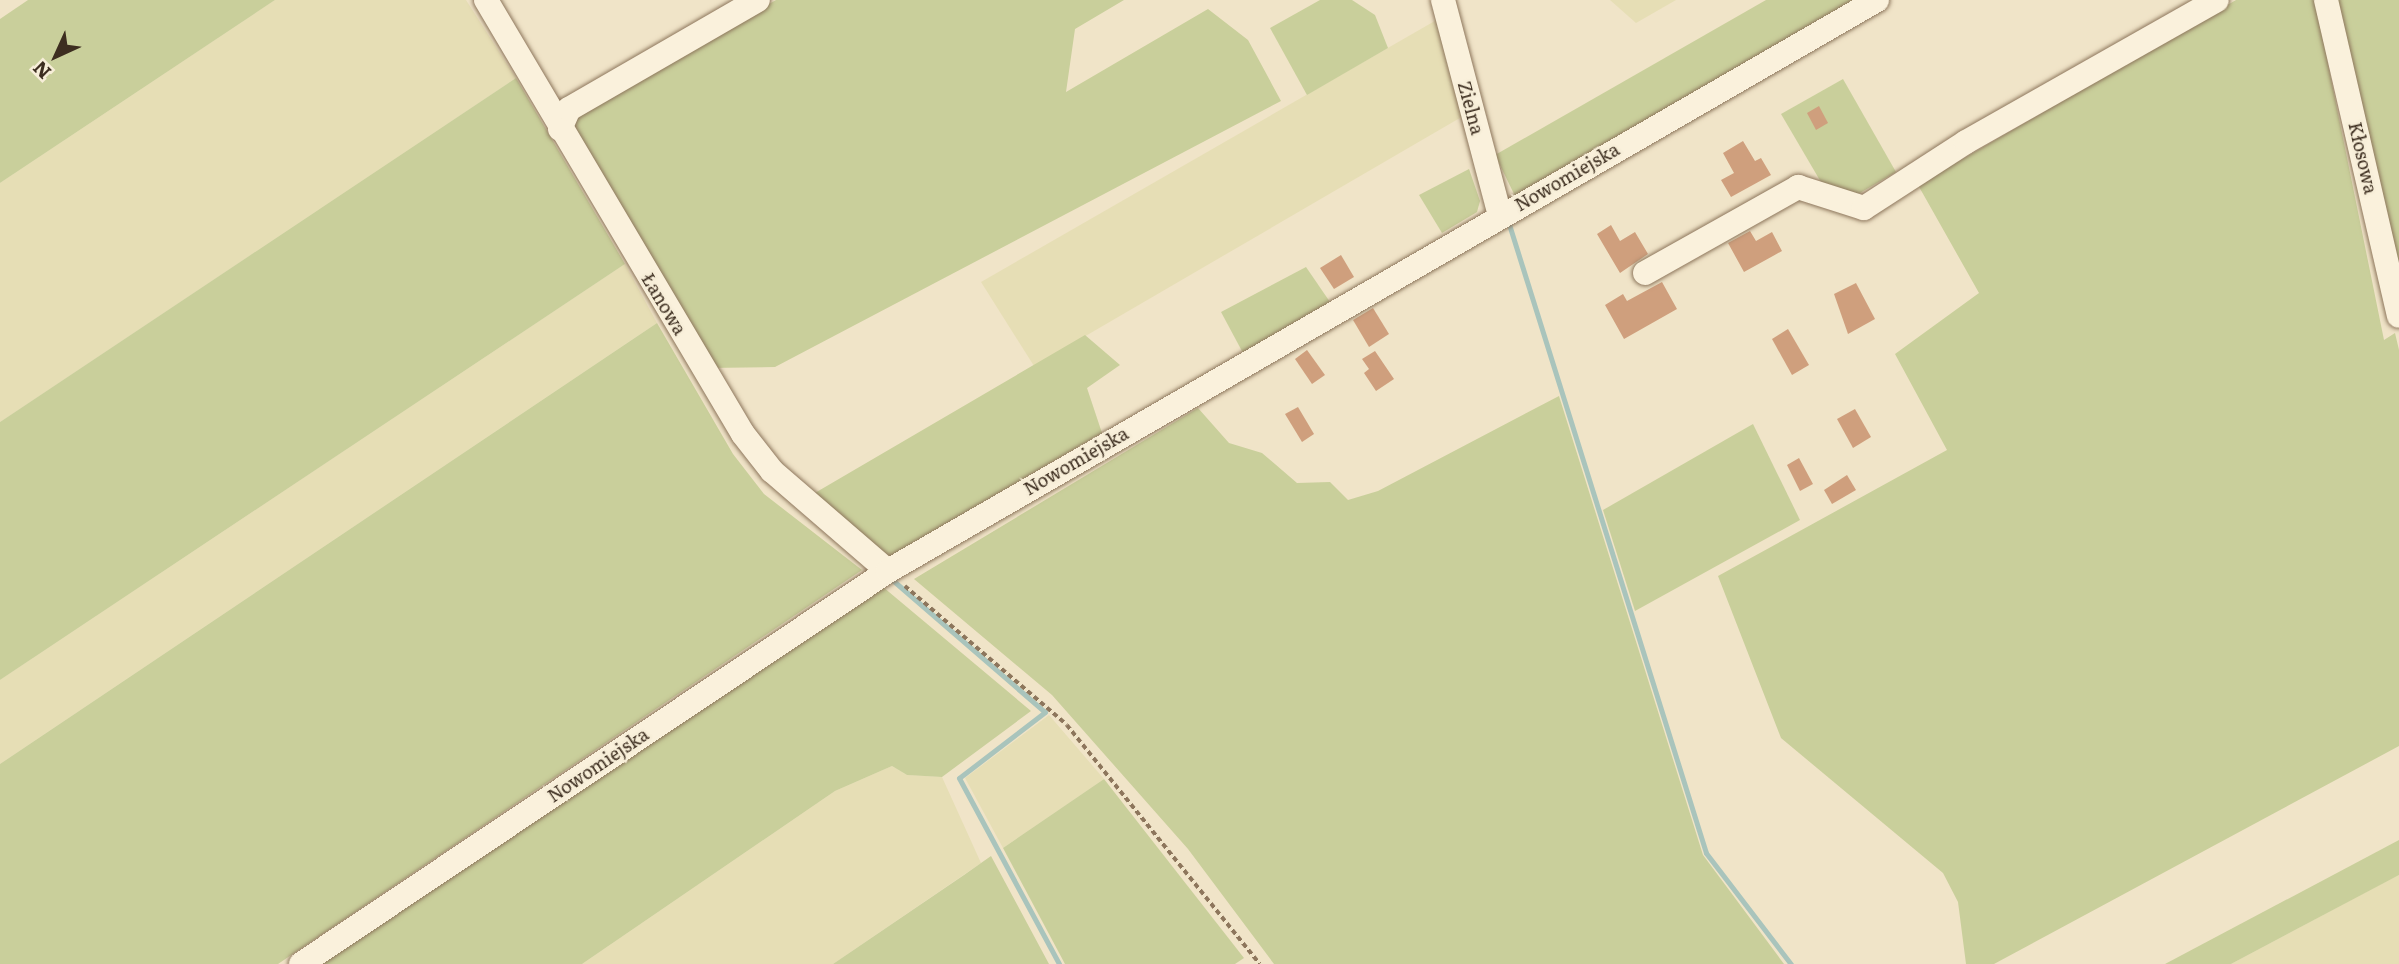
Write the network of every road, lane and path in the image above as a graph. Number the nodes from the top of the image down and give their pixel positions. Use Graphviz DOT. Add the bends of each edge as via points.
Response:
graph roads {
  1 [pos="486,0"];
  2 [pos="758,0"];
  3 [pos="1443,0"];
  4 [pos="1877,0"];
  5 [pos="2217,0"];
  6 [pos="2326,0"];
  7 [pos="560,129"];
  8 [pos="1505,212"];
  9 [pos="1645,274"];
  10 [pos="2399,316"];
  11 [pos="884,573"];
  12 [pos="301,964"];
  13 [pos="1260,964"];
  1 -- 7 [label="street, Łanowa"];
  2 -- 7 [label="street" via="569,109"];
  3 -- 8 [label="street, Zielna"];
  4 -- 8 [label="street, Nowomiejska"];
  5 -- 9 [label="street" via="1966,142 1864,208 1798,187"];
  6 -- 10 [label="street, Kłosowa"];
  7 -- 11 [label="street, Łanowa" via="743,434 772,471"];
  8 -- 11 [label="street, Nowomiejska"];
  11 -- 12 [label="street, Nowomiejska"];
  11 -- 13 [label="path" via="1067,725"];
}
